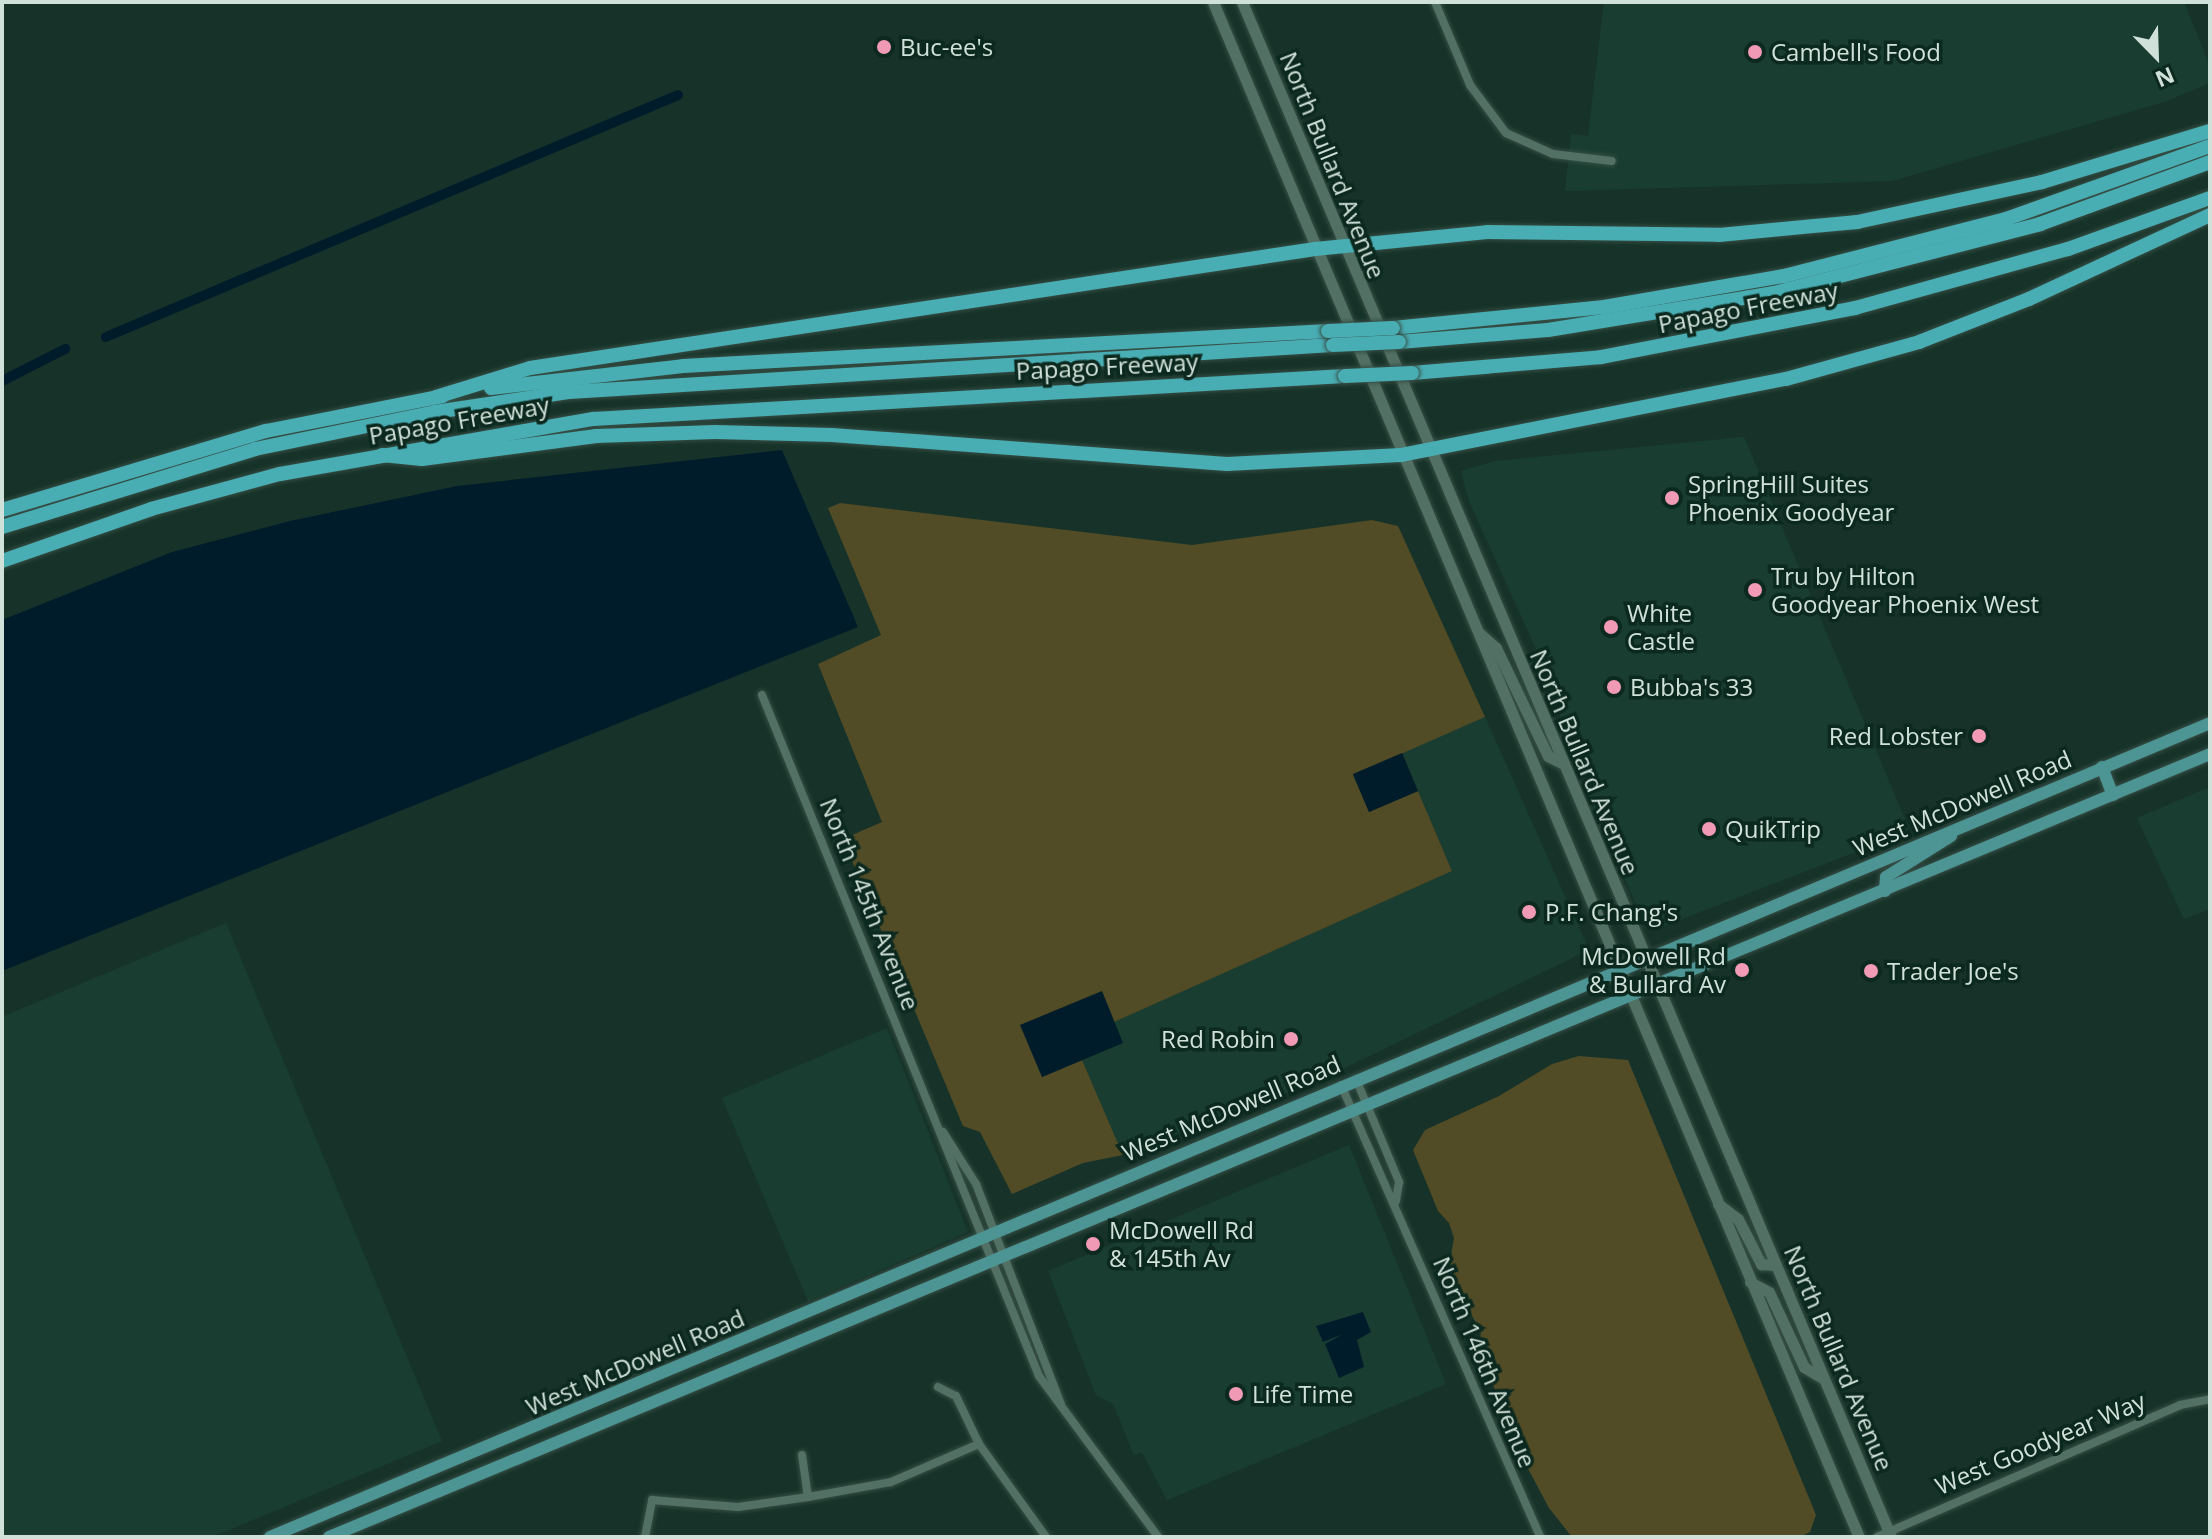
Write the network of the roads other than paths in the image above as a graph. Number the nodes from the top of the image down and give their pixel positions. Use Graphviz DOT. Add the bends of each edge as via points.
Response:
graph roads {
  1 [pos="1213,2"];
  2 [pos="1242,2"];
  3 [pos="1435,2"];
  4 [pos="2210,131"];
  5 [pos="2210,146"];
  6 [pos="1612,161"];
  7 [pos="2210,162"];
  8 [pos="2210,198"];
  9 [pos="2210,215"];
  10 [pos="1343,247"];
  11 [pos="1315,249"];
  12 [pos="1396,335"];
  13 [pos="1331,338"];
  14 [pos="436,397"];
  15 [pos="1427,450"];
  16 [pos="382,455"];
  17 [pos="1401,455"];
  18 [pos="2,510"];
  19 [pos="2,527"];
  20 [pos="2,561"];
  21 [pos="1476,629"];
  22 [pos="762,695"];
  23 [pos="2210,723"];
  24 [pos="2210,754"];
  25 [pos="1564,764"];
  26 [pos="2102,767"];
  27 [pos="2113,795"];
  28 [pos="1959,828"];
  29 [pos="1885,891"];
  30 [pos="1644,958"];
  31 [pos="1617,969"];
  32 [pos="1656,984"];
  33 [pos="1628,995"];
  34 [pos="1356,1079"];
  35 [pos="1341,1084"];
  36 [pos="1367,1105"];
  37 [pos="1352,1111"];
  38 [pos="941,1128"];
  39 [pos="1396,1201"];
  40 [pos="1717,1203"];
  41 [pos="995,1235"];
  42 [pos="981,1241"];
  43 [pos="1004,1257"];
  44 [pos="990,1263"];
  45 [pos="1776,1265"];
  46 [pos="1750,1282"];
  47 [pos="1824,1379"];
  48 [pos="938,1387"];
  49 [pos="2210,1399"];
  50 [pos="1061,1404"];
  51 [pos="979,1444"];
  52 [pos="802,1455"];
  53 [pos="399,1484"];
  54 [pos="808,1497"];
  55 [pos="408,1505"];
  56 [pos="1886,1535"];
  57 [pos="270,1537"];
  58 [pos="329,1537"];
  59 [pos="645,1537"];
  60 [pos="1046,1537"];
  61 [pos="1158,1537"];
  62 [pos="1540,1537"];
  63 [pos="1859,1537"];
  1 -- 11 [label="main road, North Bullard Avenue"];
  2 -- 10 [label="main road, North Bullard Avenue"];
  3 -- 6 [label="street" via="1470,85 1506,133 1553,154"];
  4 -- 10 [label="highway" via="2027,186 1857,222 1719,235 1487,232"];
  5 -- 12 [label="highway, Papago Freeway" via="2017,215 1784,276"];
  7 -- 12 [label="highway" via="2040,224 1774,293 1548,330"];
  8 -- 16 [label="highway, Papago Freeway, bridge" via="2068,249 1855,308 1601,357 1412,373 593,419"];
  9 -- 15 [label="highway" via="2029,299 1919,342 1786,379"];
  10 -- 11 [label="highway"];
  10 -- 15 [label="main road, North Bullard Avenue"];
  11 -- 14 [label="highway" via="530,368"];
  11 -- 17 [label="main road, North Bullard Avenue"];
  12 -- 13 [label="highway, Papago Freeway, bridge"];
  13 -- 14 [label="highway, Papago Freeway" via="683,366"];
  13 -- 19 [label="highway" via="569,392 255,449"];
  14 -- 18 [label="highway, Papago Freeway" via="266,431"];
  15 -- 17 [label="highway"];
  15 -- 25 [label="main road, North Bullard Avenue"];
  16 -- 17 [label="highway" via="422,459 596,436 715,432 832,435 1227,464"];
  16 -- 20 [label="highway, Papago Freeway" via="280,474 151,509"];
  17 -- 21 [label="main road, North Bullard Avenue"];
  21 -- 25 [label="main road" via="1496,648 1548,756"];
  21 -- 31 [label="main road, North Bullard Avenue"];
  22 -- 38 [label="street, North 145th Avenue"];
  23 -- 26 [label="main road, West McDowell Road"];
  24 -- 27 [label="main road, West McDowell Road"];
  25 -- 30 [label="main road, North Bullard Avenue"];
  26 -- 27 [label="main road"];
  26 -- 28 [label="main road, West McDowell Road"];
  27 -- 29 [label="main road, West McDowell Road"];
  28 -- 29 [label="main road" via="1934,851 1886,877"];
  28 -- 30 [label="main road, West McDowell Road"];
  29 -- 32 [label="main road, West McDowell Road"];
  30 -- 31 [label="main road, West McDowell Road"];
  30 -- 32 [label="main road, North Bullard Avenue"];
  31 -- 33 [label="main road, North Bullard Avenue"];
  31 -- 34 [label="main road, West McDowell Road"];
  32 -- 33 [label="main road, West McDowell Road"];
  32 -- 45 [label="main road, North Bullard Avenue"];
  33 -- 36 [label="main road, West McDowell Road"];
  33 -- 40 [label="main road, North Bullard Avenue"];
  34 -- 35 [label="main road, West McDowell Road"];
  34 -- 36 [label="street, North 146th Avenue"];
  35 -- 37 [label="street, North 146th Avenue"];
  35 -- 41 [label="main road, West McDowell Road"];
  36 -- 37 [label="main road, West McDowell Road"];
  36 -- 39 [label="street, North 146th Avenue" via="1399,1182"];
  37 -- 39 [label="street, North 146th Avenue" via="1383,1191"];
  37 -- 43 [label="main road, West McDowell Road"];
  38 -- 41 [label="street, North 145th Avenue" via="966,1165"];
  38 -- 42 [label="street, North 145th Avenue"];
  39 -- 62 [label="street, North 146th Avenue"];
  40 -- 45 [label="main road" via="1738,1219 1761,1264"];
  40 -- 46 [label="main road, North Bullard Avenue"];
  41 -- 42 [label="main road, West McDowell Road"];
  41 -- 43 [label="street, North 145th Avenue"];
  42 -- 44 [label="street, North 145th Avenue"];
  42 -- 53 [label="main road, West McDowell Road"];
  43 -- 44 [label="main road, West McDowell Road"];
  43 -- 50 [label="street, North 145th Avenue"];
  44 -- 50 [label="street, North 145th Avenue" via="1039,1376"];
  44 -- 55 [label="main road, West McDowell Road"];
  45 -- 47 [label="main road, North Bullard Avenue"];
  46 -- 47 [label="main road" via="1769,1292 1804,1367"];
  46 -- 63 [label="main road, North Bullard Avenue"];
  47 -- 56 [label="main road, North Bullard Avenue"];
  48 -- 51 [label="street" via="956,1396"];
  49 -- 56 [label="street, West Goodyear Way" via="2180,1405"];
  50 -- 61 [label="street, North 145th Avenue"];
  51 -- 54 [label="street" via="891,1482"];
  51 -- 60 [label="street"];
  52 -- 54 [label="street"];
  53 -- 55 [label="main road"];
  53 -- 57 [label="main road, West McDowell Road"];
  54 -- 59 [label="street" via="738,1507 652,1500"];
  55 -- 58 [label="main road, West McDowell Road"];
}
